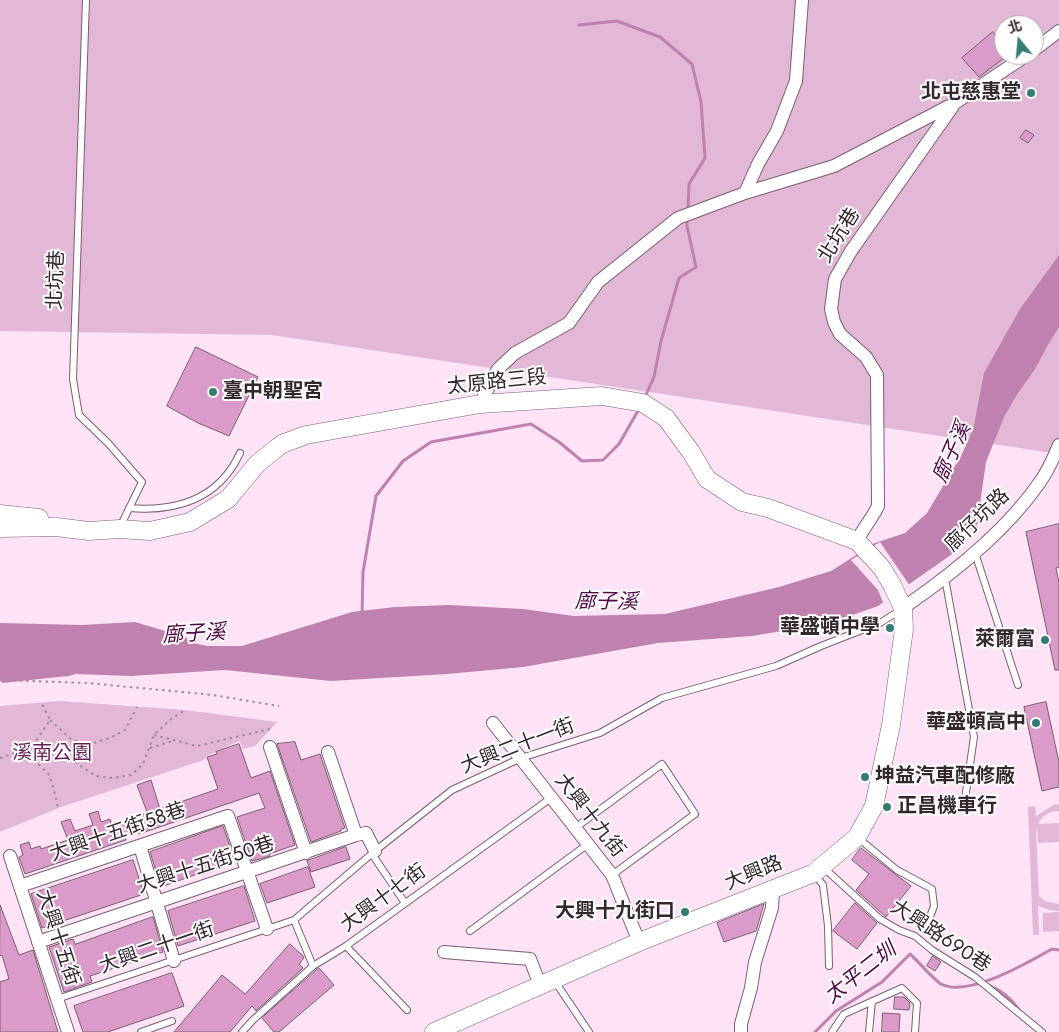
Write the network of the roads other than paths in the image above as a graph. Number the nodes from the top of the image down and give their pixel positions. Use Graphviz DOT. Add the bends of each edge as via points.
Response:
graph roads {
  1 [pos="86,0"];
  2 [pos="802,0"];
  3 [pos="1059,31"];
  4 [pos="1044,42"];
  5 [pos="1012,65"];
  6 [pos="955,103"];
  7 [pos="745,193"];
  8 [pos="480,404"];
  9 [pos="1059,445"];
  10 [pos="240,454"];
  11 [pos="129,508"];
  12 [pos="0,514"];
  13 [pos="0,528"];
  14 [pos="119,529"];
  15 [pos="859,543"];
  16 [pos="974,552"];
  17 [pos="945,578"];
  18 [pos="901,604"];
  19 [pos="1018,685"];
  20 [pos="493,723"];
  21 [pos="270,747"];
  22 [pos="328,752"];
  23 [pos="522,758"];
  24 [pos="551,798"];
  25 [pos="965,799"];
  26 [pos="574,828"];
  27 [pos="356,835"];
  28 [pos="857,837"];
  29 [pos="588,844"];
  30 [pos="140,846"];
  31 [pos="373,852"];
  32 [pos="306,853"];
  33 [pos="10,856"];
  34 [pos="819,870"];
  35 [pos="248,872"];
  36 [pos="612,875"];
  37 [pos="20,886"];
  38 [pos="773,890"];
  39 [pos="157,902"];
  40 [pos="405,903"];
  41 [pos="294,920"];
  42 [pos="927,925"];
  43 [pos="267,929"];
  44 [pos="470,931"];
  45 [pos="38,942"];
  46 [pos="639,942"];
  47 [pos="346,946"];
  48 [pos="444,952"];
  49 [pos="174,961"];
  50 [pos="313,966"];
  51 [pos="829,966"];
  52 [pos="546,982"];
  53 [pos="57,1000"];
  54 [pos="872,1000"];
  55 [pos="407,1010"];
  56 [pos="172,1021"];
  57 [pos="68,1032"];
  58 [pos="141,1032"];
  59 [pos="242,1032"];
  60 [pos="434,1032"];
  61 [pos="588,1032"];
  62 [pos="741,1032"];
  63 [pos="832,1032"];
  64 [pos="869,1032"];
  65 [pos="915,1032"];
  66 [pos="1042,1032"];
  1 -- 11 [label="lane, 北坑巷" via="73,379 79,416 142,482"];
  2 -- 7 [label="street" via="796,82 777,131"];
  3 -- 4 [label="street"];
  5 -- 6 [label="street, 北坑巷"];
  6 -- 7 [label="street, 北坑巷" via="834,166"];
  6 -- 15 [label="street, 北坑巷" via="851,250 835,279 830,309 834,322 840,334 866,357 877,375 878,506 872,520 863,529"];
  7 -- 8 [label="street, 北坑巷" via="678,218 632,253 598,282 569,323 515,353 498,369"];
  8 -- 14 [label="main road, 太原路三段" via="294,439 282,444 258,464 228,499 190,522 150,531"];
  8 -- 15 [label="main road, 太原路三段" via="602,396 640,402 666,418 707,479 742,502 768,508"];
  9 -- 16 [label="street, 廍仔坑路" via="1042,481 1020,510"];
  10 -- 11 [label="lane" via="225,477 200,498 164,508"];
  11 -- 14 [label="lane, 北坑巷"];
  12 -- 14 [label="main road, 太原路三段"];
  13 -- 14 [label="main road, 太原路三段"];
  15 -- 18 [label="main road" via="882,568"];
  16 -- 17 [label="street, 廍仔坑路"];
  16 -- 19 [label="lane"];
  17 -- 18 [label="street, 廍仔坑路"];
  17 -- 25 [label="lane" via="974,737"];
  18 -- 23 [label="lane, 大興二十一街" via="880,623 776,666 662,698 600,733"];
  18 -- 28 [label="main road, 大興路" via="904,629 891,725 874,806"];
  20 -- 23 [label="street, 大興十九街"];
  21 -- 32 [label="street"];
  22 -- 27 [label="street"];
  23 -- 24 [label="street, 大興十九街"];
  23 -- 31 [label="lane, 大興二十一街" via="452,790"];
  24 -- 26 [label="street, 大興十九街"];
  24 -- 40 [label="lane, 大興十七街"];
  26 -- 29 [label="street, 大興十九街"];
  26 -- 36 [label="lane" via="662,764 695,814"];
  27 -- 31 [label="street" via="366,833"];
  27 -- 32 [label="street, 大興十五街50巷"];
  28 -- 34 [label="main road, 大興路"];
  28 -- 42 [label="lane" via="897,870 932,889 934,906"];
  29 -- 36 [label="street, 大興十九街"];
  29 -- 44 [label="lane"];
  30 -- 35 [label="street, 大興十五街58巷" via="228,816"];
  30 -- 37 [label="street, 大興十五街58巷"];
  30 -- 39 [label="street"];
  31 -- 40 [label="lane"];
  31 -- 41 [label="lane, 大興二十一街"];
  32 -- 35 [label="street, 大興十五街50巷"];
  33 -- 37 [label="street, 大興十五街"];
  34 -- 38 [label="main road, 大興路"];
  34 -- 51 [label="lane" via="828,926"];
  34 -- 66 [label="lane, 大興路690巷" via="880,920 916,936 975,977"];
  35 -- 39 [label="street, 大興十五街50巷"];
  35 -- 43 [label="street"];
  36 -- 46 [label="street, 大興十九街"];
  37 -- 45 [label="street, 大興十五街"];
  38 -- 46 [label="main road, 大興路"];
  38 -- 62 [label="street" via="772,908 755,962"];
  39 -- 45 [label="street, 大興十五街50巷"];
  39 -- 49 [label="street"];
  40 -- 47 [label="lane, 大興十七街"];
  41 -- 43 [label="lane, 大興二十一街"];
  41 -- 50 [label="lane"];
  43 -- 49 [label="lane, 大興二十一街"];
  45 -- 53 [label="street, 大興十五街"];
  46 -- 52 [label="main road, 大興路"];
  47 -- 50 [label="lane, 大興十七街"];
  47 -- 55 [label="lane"];
  48 -- 52 [label="street" via="530,959"];
  49 -- 53 [label="lane, 大興二十一街"];
  50 -- 59 [label="lane, 大興十七街"];
  52 -- 60 [label="main road, 大興路"];
  52 -- 61 [label="lane"];
  53 -- 57 [label="street, 大興十五街"];
  54 -- 63 [label="lane" via="844,1014"];
  54 -- 64 [label="lane"];
  54 -- 65 [label="lane" via="902,988 917,1003"];
  56 -- 58 [label="lane"];
}
